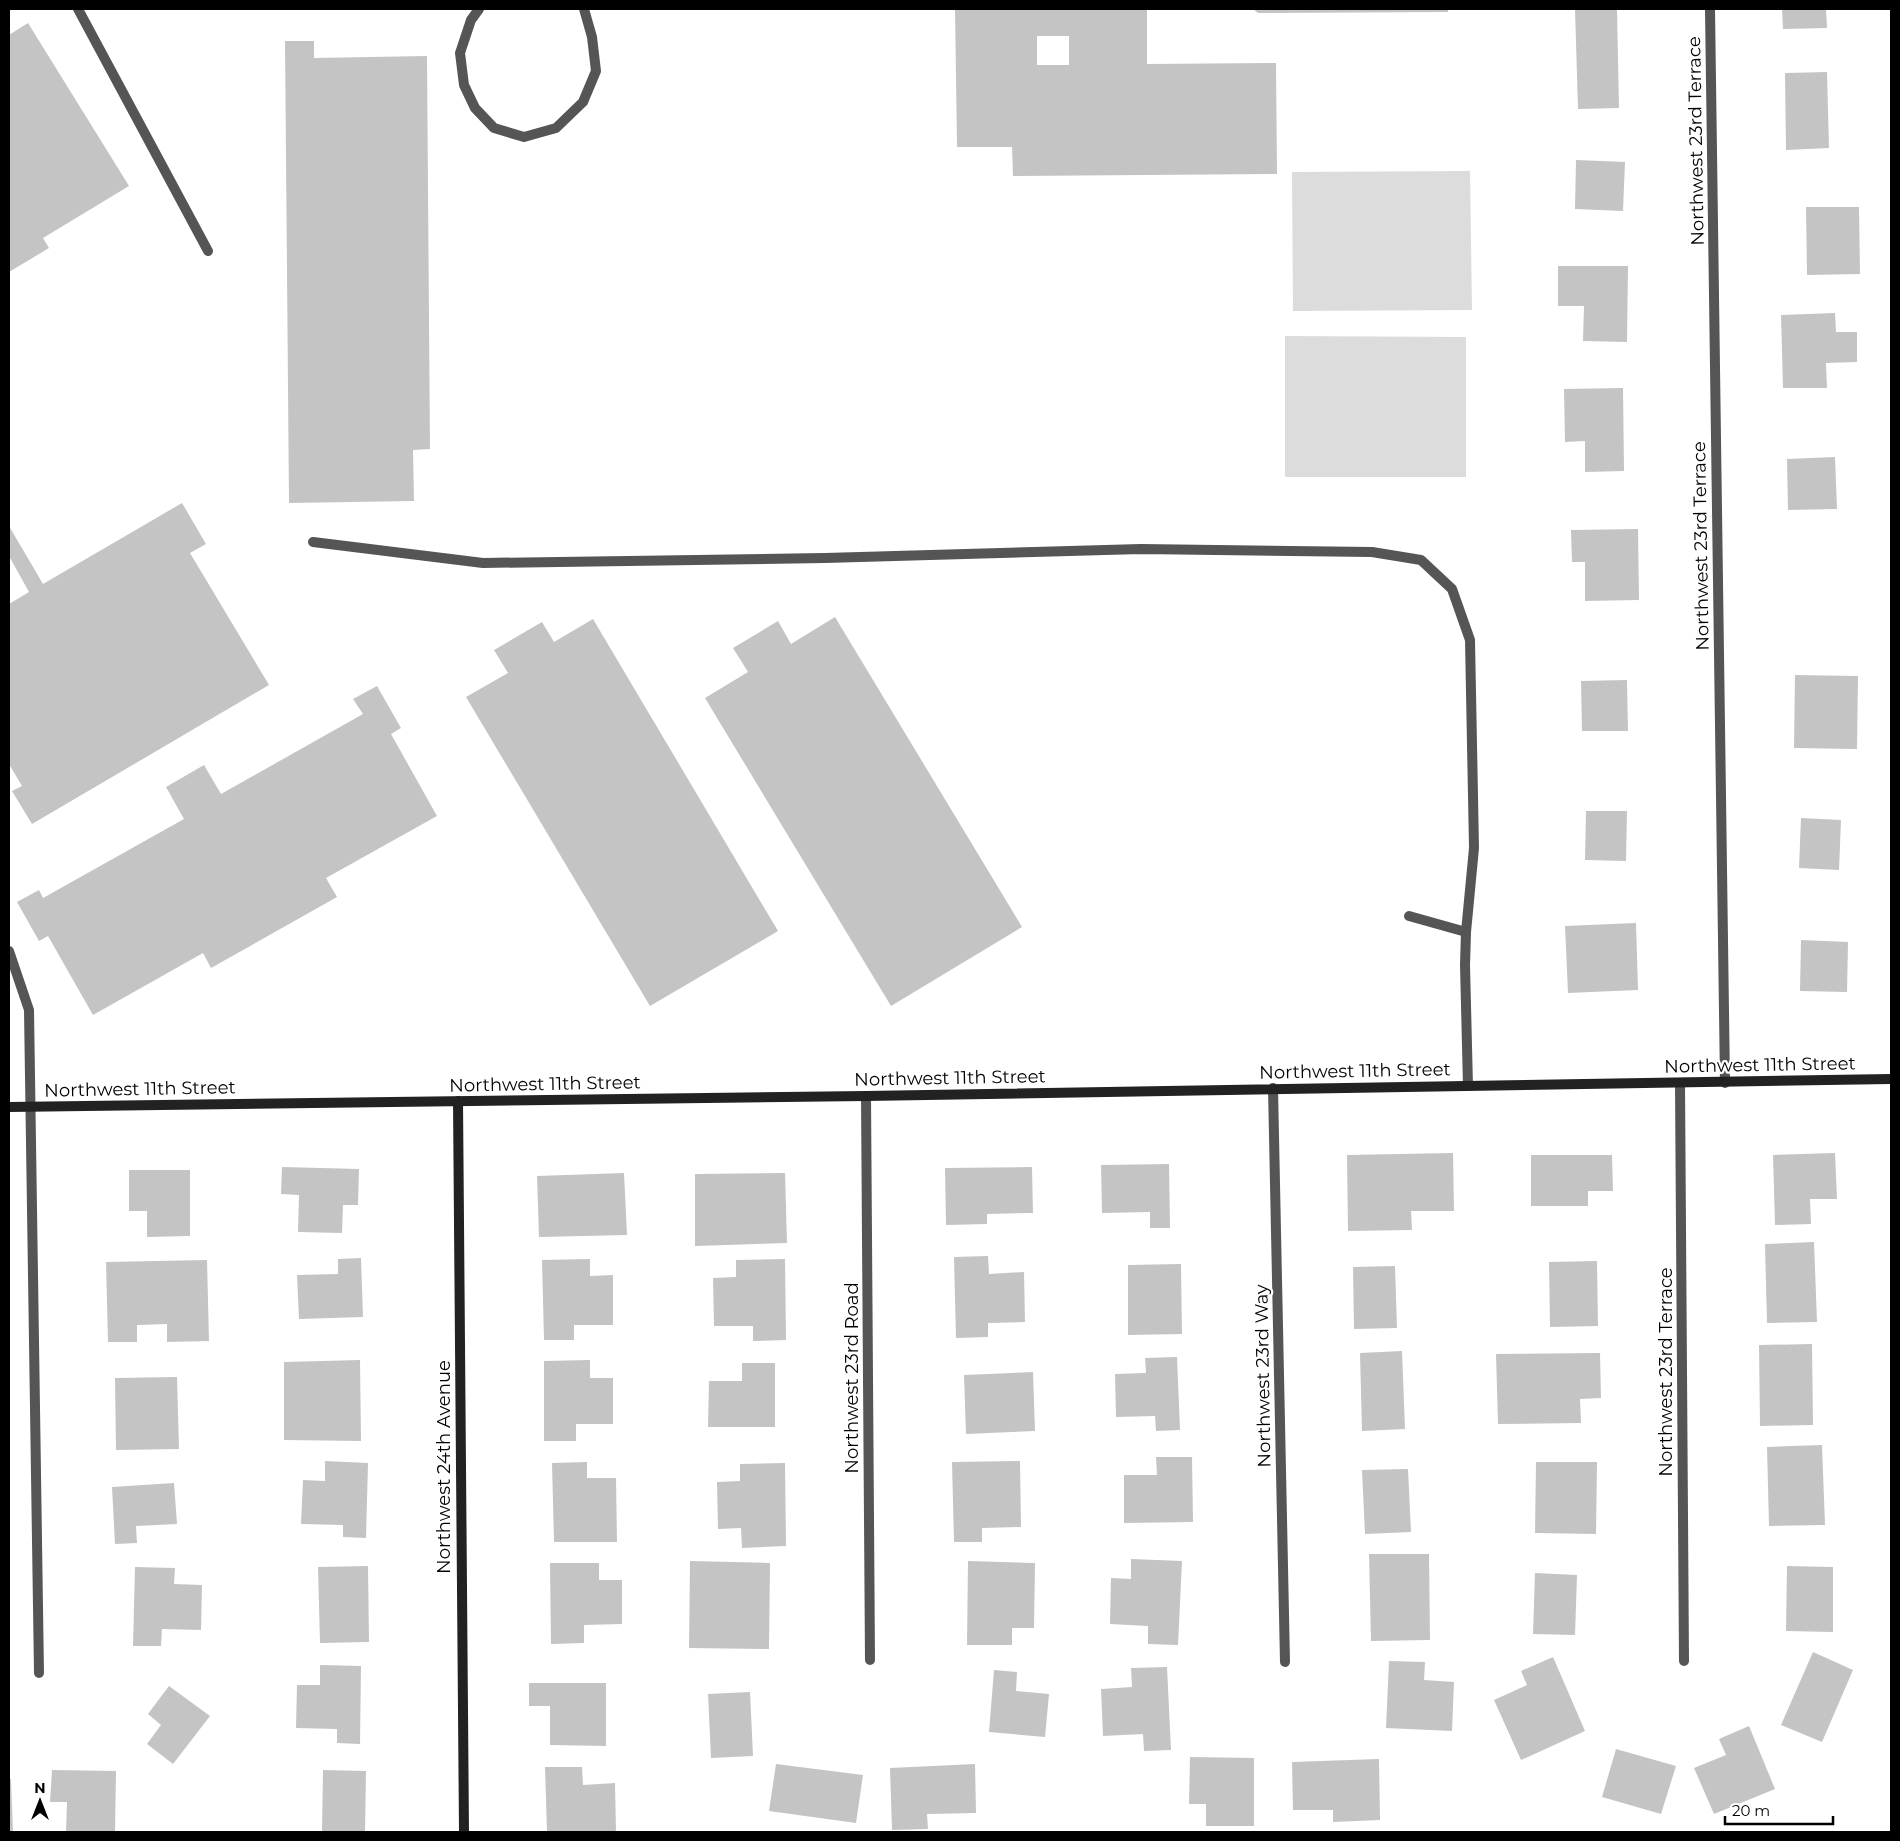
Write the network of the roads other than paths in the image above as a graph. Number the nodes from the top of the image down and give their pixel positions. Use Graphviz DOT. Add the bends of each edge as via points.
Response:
graph roads {
  1 [pos="78,9"];
  2 [pos="478,9"];
  3 [pos="584,9"];
  4 [pos="1710,9"];
  5 [pos="208,251"];
  6 [pos="313,542"];
  7 [pos="1410,916"];
  8 [pos="1466,932"];
  9 [pos="9,951"];
  10 [pos="1891,1079"];
  11 [pos="1680,1083"];
  12 [pos="1725,1083"];
  13 [pos="1468,1086"];
  14 [pos="1273,1088"];
  15 [pos="866,1096"];
  16 [pos="458,1101"];
  17 [pos="9,1107"];
  18 [pos="31,1107"];
  19 [pos="870,1660"];
  20 [pos="1684,1661"];
  21 [pos="1285,1662"];
  22 [pos="39,1673"];
  23 [pos="464,1832"];
  1 -- 5 [label="street"];
  2 -- 3 [label="street" via="470,20 460,53 464,85 475,108 494,128 524,136 556,128 583,102 596,71 592,37"];
  4 -- 12 [label="street, Northwest 23rd Terrace"];
  6 -- 8 [label="street" via="484,563 1141,549 1372,552 1421,560 1452,589 1470,640 1474,848"];
  7 -- 8 [label="street"];
  8 -- 13 [label="street"];
  9 -- 18 [label="street" via="29,1010"];
  10 -- 12 [label="street, Northwest 11th Street"];
  11 -- 12 [label="street, Northwest 11th Street"];
  11 -- 13 [label="street, Northwest 11th Street"];
  11 -- 20 [label="street, Northwest 23rd Terrace"];
  13 -- 14 [label="street, Northwest 11th Street"];
  14 -- 15 [label="street, Northwest 11th Street"];
  14 -- 21 [label="street, Northwest 23rd Way"];
  15 -- 16 [label="street, Northwest 11th Street"];
  15 -- 19 [label="street, Northwest 23rd Road"];
  16 -- 18 [label="street, Northwest 11th Street"];
  16 -- 23 [label="street, Northwest 24th Avenue"];
  17 -- 18 [label="street, Northwest 11th Street"];
  18 -- 22 [label="street"];
}
